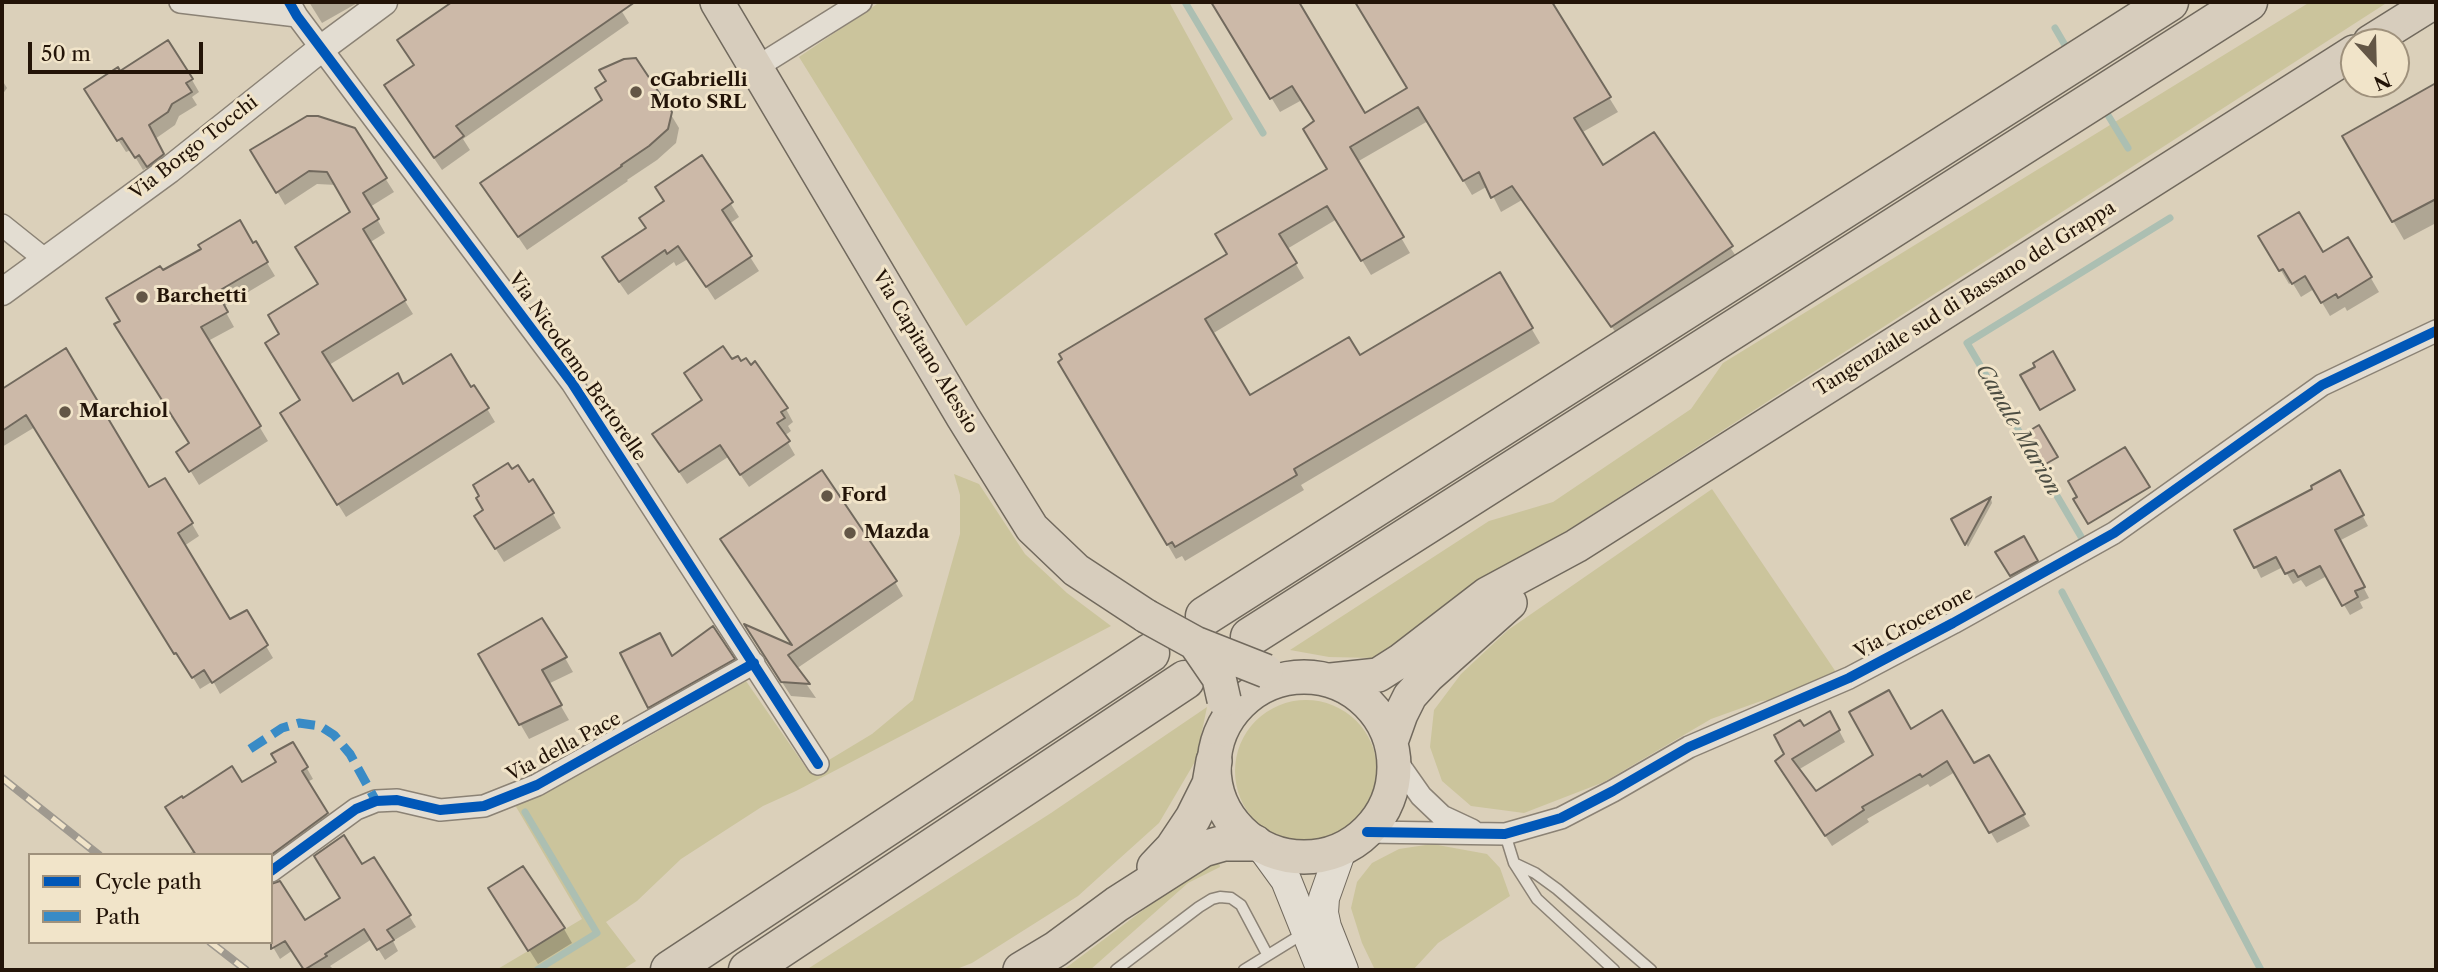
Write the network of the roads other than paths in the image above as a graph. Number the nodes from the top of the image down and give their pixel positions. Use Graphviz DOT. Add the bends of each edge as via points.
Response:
graph roads {
  1 [pos="180,2"];
  2 [pos="384,2"];
  3 [pos="718,2"];
  4 [pos="861,2"];
  5 [pos="2169,2"];
  6 [pos="2248,2"];
  7 [pos="2434,2"];
  8 [pos="293,9"];
  9 [pos="2392,28"];
  10 [pos="322,48"];
  11 [pos="2340,61"];
  12 [pos="757,67"];
  13 [pos="2,225"];
  14 [pos="47,261"];
  15 [pos="2,292"];
  16 [pos="2436,331"];
  17 [pos="1576,547"];
  18 [pos="1200,630"];
  19 [pos="1148,635"];
  20 [pos="1268,662"];
  21 [pos="754,663"];
  22 [pos="1185,680"];
  23 [pos="1331,680"];
  24 [pos="1220,730"];
  25 [pos="1393,750"];
  26 [pos="818,764"];
  27 [pos="1477,832"];
  28 [pos="1506,834"];
  29 [pos="1354,841"];
  30 [pos="1258,845"];
  31 [pos="1514,863"];
  32 [pos="273,870"];
  33 [pos="1117,904"];
  34 [pos="1306,932"];
  35 [pos="1267,954"];
  36 [pos="670,970"];
  37 [pos="748,970"];
  38 [pos="1021,970"];
  39 [pos="1116,970"];
  40 [pos="1244,970"];
  41 [pos="1322,970"];
  42 [pos="1343,970"];
  43 [pos="1614,970"];
  44 [pos="1651,970"];
  1 -- 8 [label="street"];
  2 -- 10 [label="street, Via Borgo Tocchi"];
  3 -- 12 [label="main road, Via Capitano Alessio"];
  4 -- 12 [label="street"];
  5 -- 18 [label="highway"];
  6 -- 20 [label="highway"];
  7 -- 9 [label="main road"];
  8 -- 10 [label="street, Via Nicodemo Bertorelle"];
  10 -- 14 [label="street, Via Borgo Tocchi"];
  10 -- 21 [label="street, Via Nicodemo Bertorelle" via="572,383"];
  11 -- 17 [label="main road, Tangenziale sud di Bassano del Grappa"];
  12 -- 19 [label="main road, Via Capitano Alessio" via="1032,528"];
  13 -- 14 [label="street"];
  14 -- 15 [label="street, Via Borgo Tocchi"];
  16 -- 28 [label="street, Via Crocerone" via="2322,385 2114,533 1953,623 1849,677 1689,747 1561,818"];
  17 -- 23 [label="main road, Tangenziale sud di Bassano del Grappa" via="1487,594 1378,675"];
  17 -- 25 [label="main road, Tangenziale sud di Bassano del Grappa" via="1427,676 1401,714"];
  18 -- 19 [label="main road, Via Capitano Alessio, bridge"];
  18 -- 20 [label="main road, Via Capitano Alessio, bridge"];
  18 -- 24 [label="main road, Via Capitano Alessio, bridge" via="1219,678"];
  19 -- 36 [label="highway"];
  20 -- 23 [label="main road, Tangenziale sud di Bassano del Grappa"];
  20 -- 24 [label="main road, Tangenziale sud di Bassano del Grappa" via="1260,688 1238,705"];
  21 -- 26 [label="street, Via Nicodemo Bertorelle"];
  21 -- 32 [label="street, Via della Pace" via="537,785 484,806 440,810 397,800 376,801 356,809"];
  22 -- 37 [label="highway"];
  23 -- 25 [label="main road, Tangenziale sud di Bassano del Grappa" via="1358,694 1378,715"];
  24 -- 30 [label="main road, Tangenziale sud di Bassano del Grappa" via="1215,785 1237,828"];
  24 -- 33 [label="highway, Tangenziale sud di Bassano del Grappa" via="1210,784 1194,818 1168,854"];
  25 -- 27 [label="street, Via Crocerone" via="1421,796 1442,816"];
  25 -- 29 [label="main road, Tangenziale sud di Bassano del Grappa" via="1389,798 1380,816"];
  27 -- 28 [label="street, Via Crocerone"];
  27 -- 29 [label="street, Via Crocerone"];
  28 -- 31 [label="lane"];
  29 -- 30 [label="main road, Tangenziale sud di Bassano del Grappa" via="1321,856 1301,858"];
  29 -- 42 [label="main road" via="1324,898 1326,927"];
  30 -- 33 [label="highway, Tangenziale sud di Bassano del Grappa" via="1224,843 1203,849"];
  30 -- 34 [label="main road" via="1286,880"];
  31 -- 43 [label="lane" via="1539,901"];
  31 -- 44 [label="lane" via="1557,889"];
  33 -- 38 [label="highway, Tangenziale sud di Bassano del Grappa"];
  34 -- 35 [label="lane"];
  34 -- 41 [label="main road"];
  35 -- 39 [label="lane" via="1241,905 1220,897 1199,907"];
  35 -- 40 [label="lane"];
}
